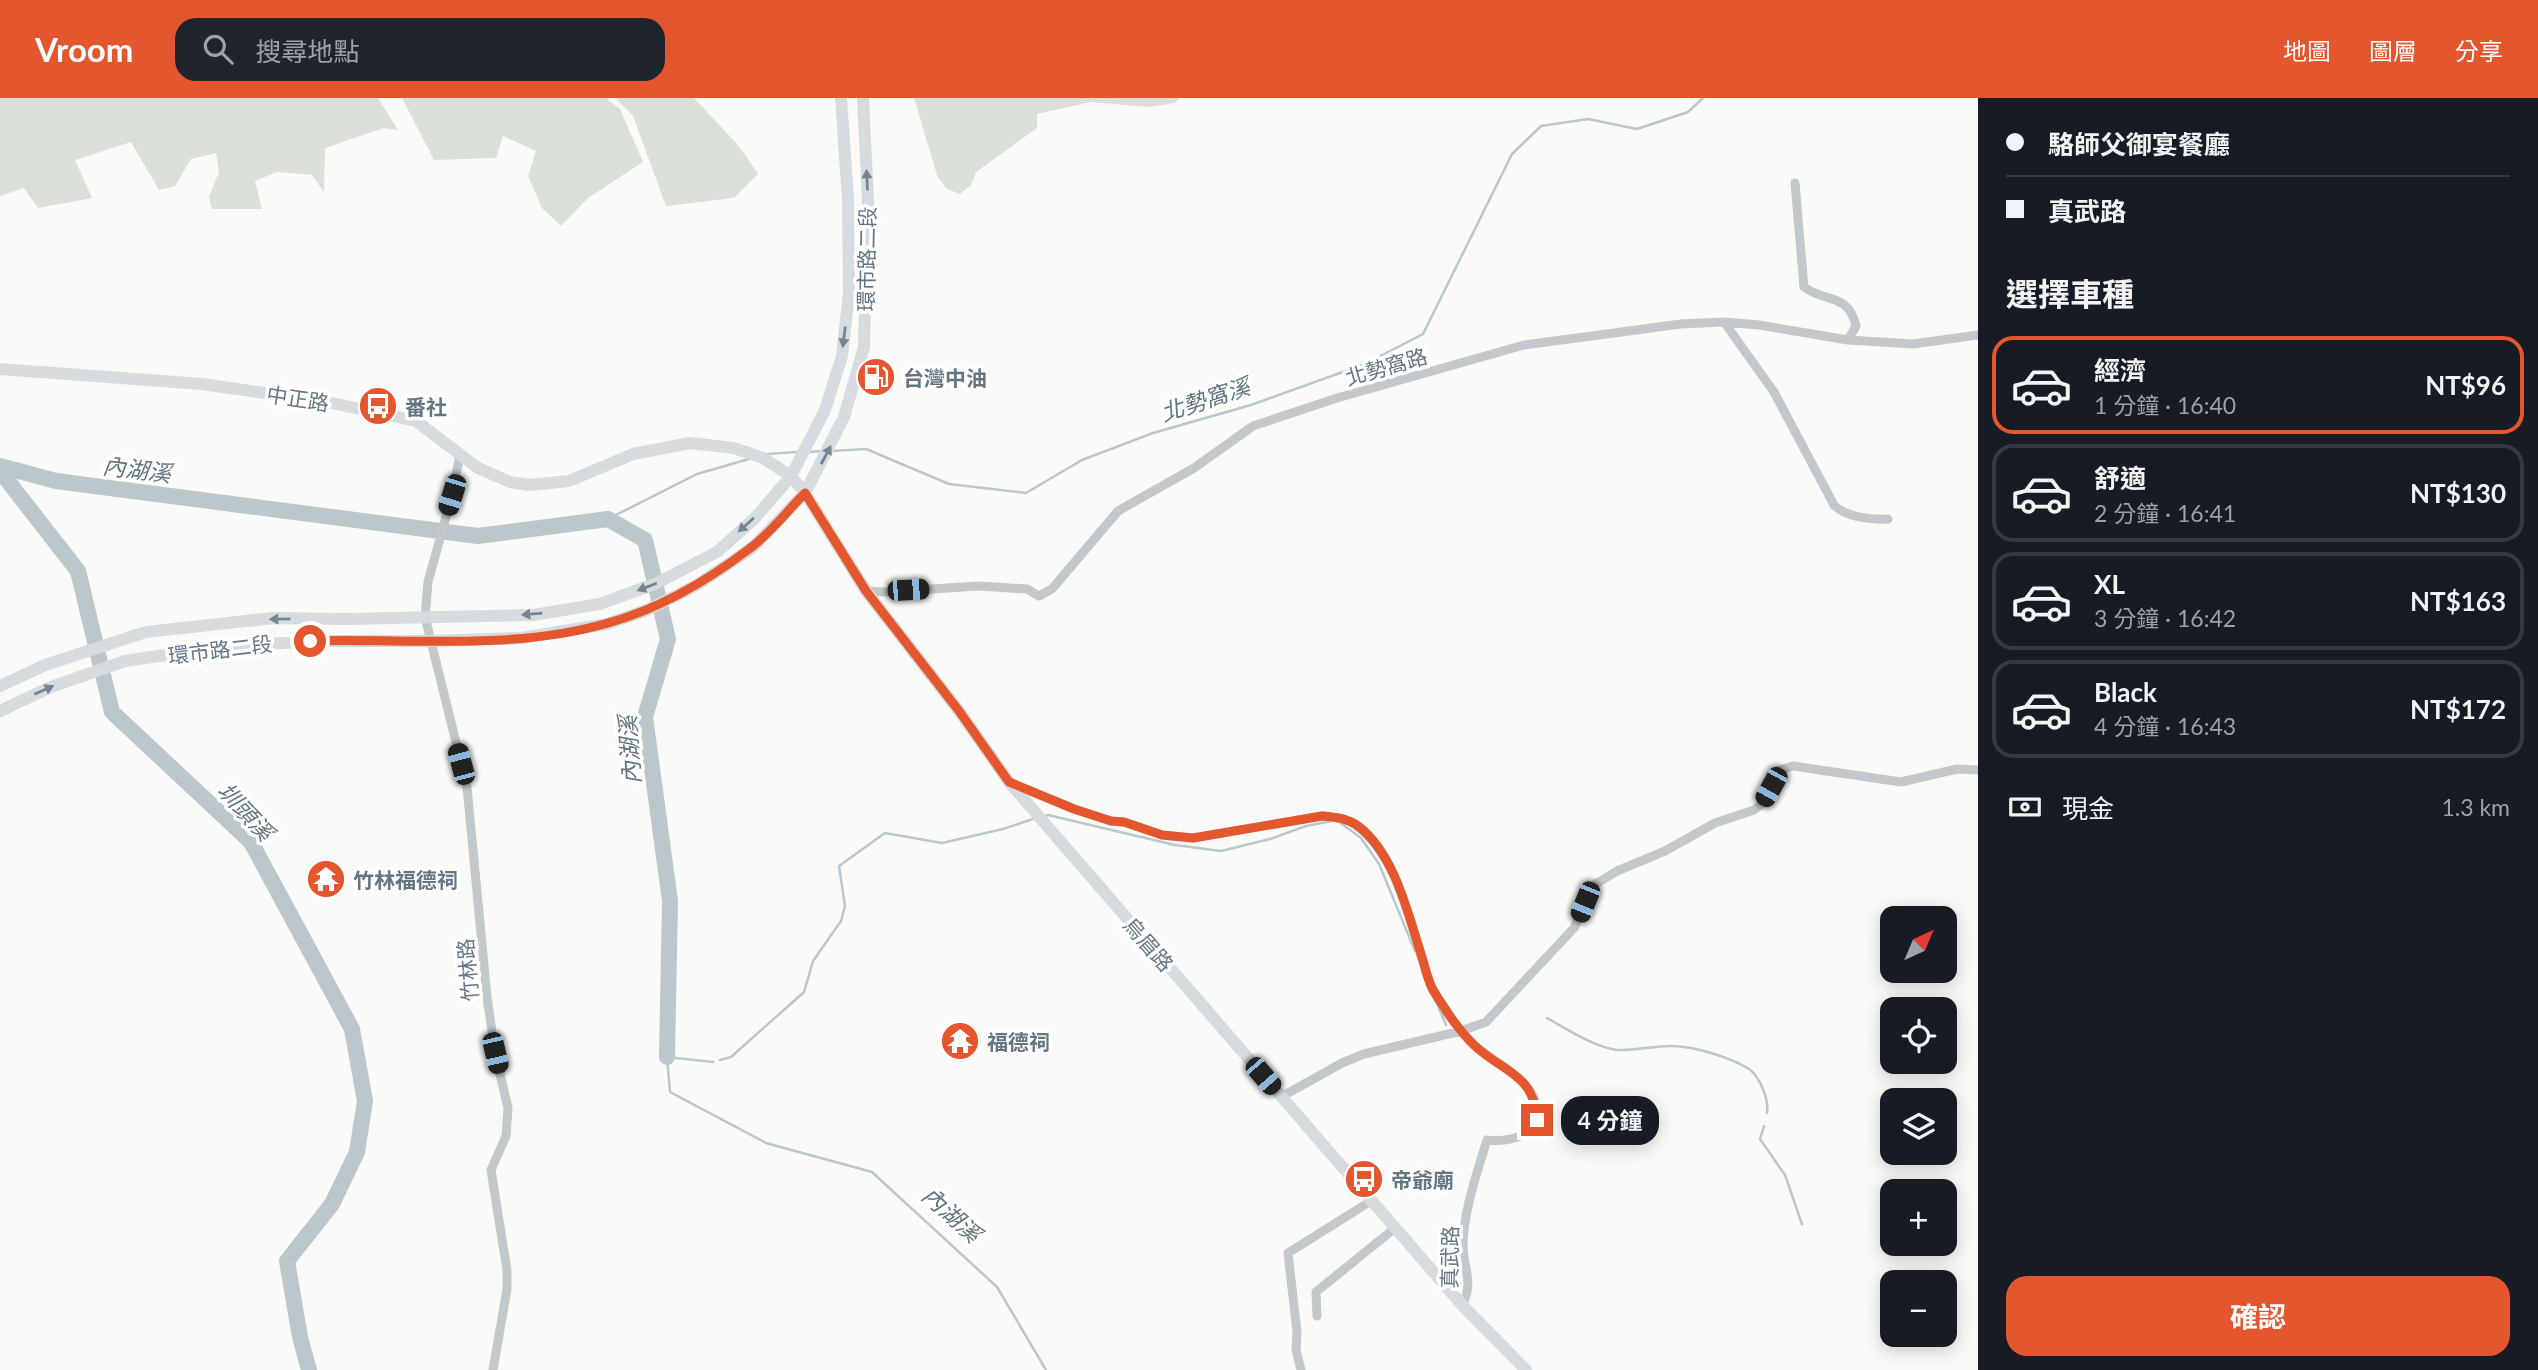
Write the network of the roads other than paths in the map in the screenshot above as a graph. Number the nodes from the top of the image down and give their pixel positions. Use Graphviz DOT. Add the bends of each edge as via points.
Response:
graph roads {
  1 [pos="841,98"];
  2 [pos="863,98"];
  3 [pos="1795,183"];
  4 [pos="1724,322"];
  5 [pos="1978,335"];
  6 [pos="1848,340"];
  7 [pos="0,369"];
  8 [pos="460,455"];
  9 [pos="792,476"];
  10 [pos="805,493"];
  11 [pos="1888,519"];
  12 [pos="866,591"];
  13 [pos="425,617"];
  14 [pos="429,641"];
  15 [pos="0,686"];
  16 [pos="0,711"];
  17 [pos="1978,770"];
  18 [pos="1009,782"];
  19 [pos="1461,1031"];
  20 [pos="1282,1097"];
  21 [pos="1371,1201"];
  22 [pos="1395,1228"];
  23 [pos="1462,1305"];
  24 [pos="1317,1316"];
  25 [pos="493,1370"];
  26 [pos="1301,1370"];
  27 [pos="1526,1370"];
  1 -- 9 [label="main road, 環市路二段, one-way" via="849,293 842,356 825,410"];
  10 -- 2 [label="main road, 環市路二段, one-way" via="844,417 864,347 868,201"];
  3 -- 6 [label="street" via="1804,287 1838,300 1853,314 1856,326"];
  4 -- 6 [label="street, 北勢窩路"];
  4 -- 11 [label="street" via="1774,393 1834,505 1840,511"];
  4 -- 12 [label="street, 北勢窩路" via="1524,345 1253,426 1194,468 1118,511 1052,589 1039,596 1027,589 978,586"];
  5 -- 6 [label="street, 北勢窩路" via="1913,344"];
  7 -- 8 [label="main road, 中正路" via="202,384 327,402 416,421"];
  8 -- 9 [label="main road, 中正路" via="496,477 530,485 569,481 633,454 690,443 734,448 763,458"];
  8 -- 13 [label="street, 竹林路" via="431,566"];
  9 -- 10 [label="main road, 中正路"];
  9 -- 13 [label="main road, 環市路二段, one-way" via="716,552 657,583 600,604 533,615"];
  10 -- 12 [label="main road, 烏眉路"];
  10 -- 14 [label="main road, 環市路二段" via="751,548 697,585 647,610 607,624 521,638"];
  12 -- 18 [label="main road, 烏眉路"];
  13 -- 14 [label="street, 竹林路"];
  13 -- 15 [label="main road, 環市路二段, one-way" via="273,618 146,632 45,665"];
  16 -- 14 [label="main road, 環市路二段, one-way" via="125,661 272,642"];
  14 -- 25 [label="street, 竹林路" via="467,787 487,997 508,1108 506,1136 491,1170 507,1270"];
  17 -- 19 [label="street" via="1936,772 1901,782 1793,766 1780,770 1754,810 1715,823 1594,885 1574,928 1486,1022"];
  18 -- 19 [label="street, 真武路" via="1074,809 1162,835 1193,838 1322,816 1357,825 1393,872 1432,987"];
  18 -- 20 [label="main road, 烏眉路"];
  19 -- 20 [label="street" via="1364,1054"];
  19 -- 23 [label="street, 真武路" via="1528,1088 1536,1103 1537,1120 1535,1127 1513,1139 1487,1140 1464,1231 1469,1293"];
  20 -- 21 [label="main road, 烏眉路"];
  21 -- 22 [label="main road, 烏眉路"];
  21 -- 26 [label="street" via="1288,1253"];
  22 -- 23 [label="main road, 烏眉路"];
  22 -- 24 [label="street" via="1316,1292"];
  23 -- 27 [label="main road, 烏眉路"];
}
